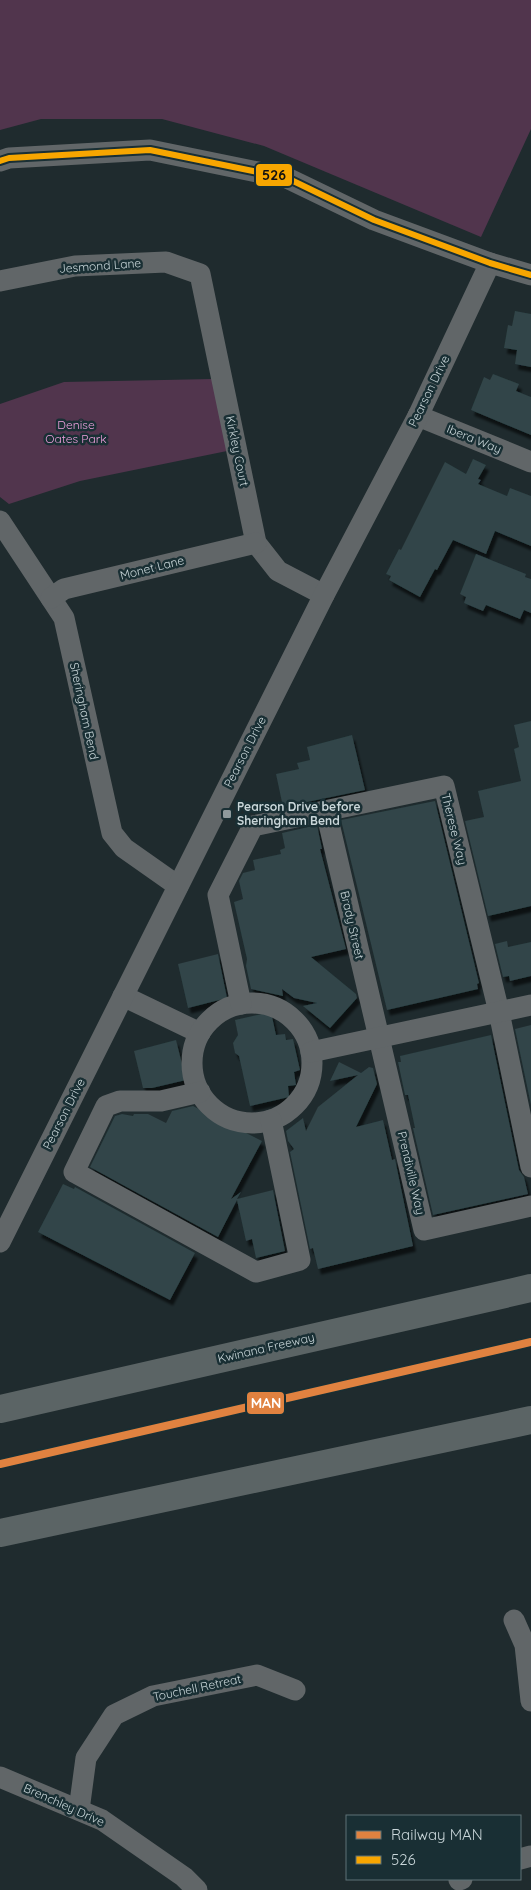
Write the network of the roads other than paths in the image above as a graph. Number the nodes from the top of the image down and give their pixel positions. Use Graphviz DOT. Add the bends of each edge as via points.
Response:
graph roads {
  1 [pos="0,161"];
  2 [pos="490,263"];
  3 [pos="200,274"];
  4 [pos="531,275"];
  5 [pos="0,281"];
  6 [pos="418,416"];
  7 [pos="531,462"];
  8 [pos="0,521"];
  9 [pos="256,543"];
  10 [pos="324,595"];
  11 [pos="51,598"];
  12 [pos="326,810"];
  13 [pos="178,886"];
  14 [pos="123,996"];
  15 [pos="241,1004"];
  16 [pos="531,1005"];
  17 [pos="499,1012"];
  18 [pos="200,1033"];
  19 [pos="379,1038"];
  20 [pos="311,1052"];
  21 [pos="200,1092"];
  22 [pos="270,1120"];
  23 [pos="531,1167"];
  24 [pos="531,1206"];
  25 [pos="0,1242"];
  26 [pos="531,1288"];
  27 [pos="0,1409"];
  28 [pos="531,1420"];
  29 [pos="0,1533"];
  30 [pos="514,1620"];
  31 [pos="294,1690"];
  32 [pos="531,1701"];
  33 [pos="0,1777"];
  34 [pos="79,1810"];
  35 [pos="197,1890"];
  1 -- 2 [label="street" via="150,150 287,178 374,220"];
  2 -- 4 [label="street"];
  2 -- 6 [label="street, Pearson Drive"];
  3 -- 5 [label="street, Jesmond Lane" via="166,262 75,266"];
  3 -- 9 [label="street, Kirkley Court"];
  6 -- 7 [label="street, Ibera Way"];
  6 -- 10 [label="street, Pearson Drive"];
  8 -- 11 [label="street, Sheringham Bend"];
  9 -- 10 [label="street, Kirkley Court" via="278,571"];
  9 -- 11 [label="street, Monet Lane" via="64,589"];
  10 -- 13 [label="street, Pearson Drive"];
  11 -- 13 [label="street, Sheringham Bend" via="64,618 112,833 124,848"];
  12 -- 15 [label="street, Therese Way" via="253,826 218,895"];
  12 -- 17 [label="street, Therese Way" via="444,786"];
  12 -- 19 [label="street, Brady Street"];
  13 -- 14 [label="street, Pearson Drive"];
  14 -- 18 [label="street"];
  14 -- 25 [label="street, Pearson Drive"];
  15 -- 18 [label="street" via="225,1009"];
  15 -- 20 [label="street" via="260,1003 293,1019 305,1034"];
  16 -- 17 [label="street"];
  17 -- 19 [label="street"];
  17 -- 23 [label="street"];
  18 -- 21 [label="street" via="193,1052 193,1072"];
  19 -- 20 [label="street"];
  19 -- 24 [label="street, Prendiville Way" via="424,1230"];
  20 -- 22 [label="street" via="310,1078 299,1101 286,1113"];
  21 -- 22 [label="street" via="212,1108 230,1119 250,1123"];
  21 -- 22 [label="street" via="161,1101 120,1100 106,1106 74,1172 256,1272 300,1260"];
  26 -- 27 [label="highway, Kwinana Freeway"];
  28 -- 29 [label="highway"];
  30 -- 32 [label="street" via="525,1645"];
  31 -- 34 [label="street, Touchell Retreat" via="257,1675 153,1696 114,1715 86,1758"];
  33 -- 34 [label="street, Brenchley Drive"];
  34 -- 35 [label="street, Brenchley Drive" via="102,1820 184,1877"];
}
